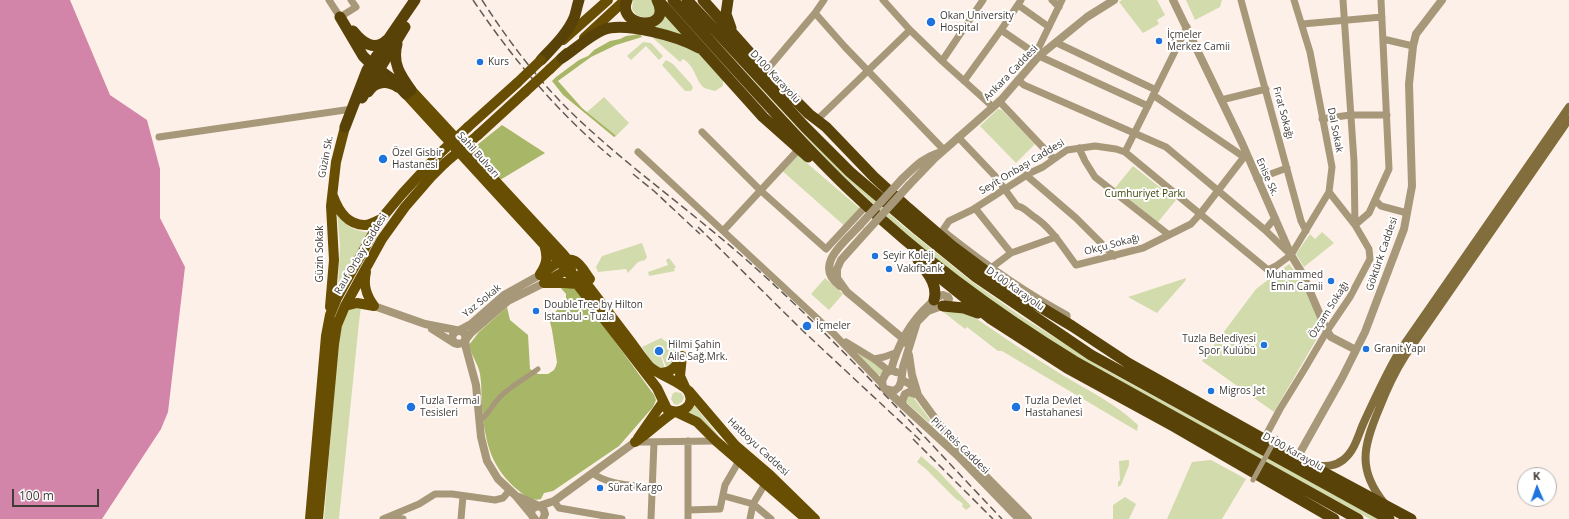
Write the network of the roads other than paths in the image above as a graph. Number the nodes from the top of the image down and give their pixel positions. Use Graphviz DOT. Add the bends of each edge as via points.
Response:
graph roads {
  1 [pos="329,0"];
  2 [pos="351,0"];
  3 [pos="415,0"];
  4 [pos="424,0"];
  5 [pos="579,0"];
  6 [pos="608,0"];
  7 [pos="626,0"];
  8 [pos="657,0"];
  9 [pos="673,0"];
  10 [pos="687,0"];
  11 [pos="703,0"];
  12 [pos="728,0"];
  13 [pos="824,0"];
  14 [pos="883,0"];
  15 [pos="983,0"];
  16 [pos="1052,0"];
  17 [pos="1114,0"];
  18 [pos="1173,0"];
  19 [pos="1241,0"];
  20 [pos="1294,0"];
  21 [pos="1343,0"];
  22 [pos="1382,0"];
  23 [pos="1442,0"];
  24 [pos="1019,2"];
  25 [pos="1061,3"];
  26 [pos="815,13"];
  27 [pos="340,17"];
  28 [pos="1382,17"];
  29 [pos="1344,20"];
  30 [pos="1302,24"];
  31 [pos="1049,27"];
  32 [pos="1187,27"];
  33 [pos="910,30"];
  34 [pos="1002,30"];
  35 [pos="732,32"];
  36 [pos="395,36"];
  37 [pos="1383,39"];
  38 [pos="1057,43"];
  39 [pos="1413,46"];
  40 [pos="705,52"];
  41 [pos="1039,56"];
  42 [pos="562,58"];
  43 [pos="541,60"];
  44 [pos="942,61"];
  45 [pos="377,62"];
  46 [pos="766,71"];
  47 [pos="868,72"];
  48 [pos="1018,80"];
  49 [pos="964,81"];
  50 [pos="1266,89"];
  51 [pos="408,92"];
  52 [pos="1155,92"];
  53 [pos="1220,100"];
  54 [pos="996,104"];
  55 [pos="1148,106"];
  56 [pos="355,107"];
  57 [pos="1569,107"];
  58 [pos="809,114"];
  59 [pos="1350,115"];
  60 [pos="1387,115"];
  61 [pos="1322,119"];
  62 [pos="1569,119"];
  63 [pos="346,127"];
  64 [pos="702,132"];
  65 [pos="1134,134"];
  66 [pos="958,137"];
  67 [pos="159,138"];
  68 [pos="937,143"];
  69 [pos="1079,148"];
  70 [pos="799,149"];
  71 [pos="944,150"];
  72 [pos="638,152"];
  73 [pos="1125,152"];
  74 [pos="930,156"];
  75 [pos="1245,157"];
  76 [pos="1054,159"];
  77 [pos="1287,168"];
  78 [pos="1026,175"];
  79 [pos="1257,179"];
  80 [pos="906,182"];
  81 [pos="1005,189"];
  82 [pos="760,190"];
  83 [pos="1218,191"];
  84 [pos="1329,192"];
  85 [pos="332,193"];
  86 [pos="854,194"];
  87 [pos="1375,200"];
  88 [pos="885,202"];
  89 [pos="866,206"];
  90 [pos="975,208"];
  91 [pos="1200,214"];
  92 [pos="1407,214"];
  93 [pos="1274,218"];
  94 [pos="381,219"];
  95 [pos="885,223"];
  96 [pos="1355,225"];
  97 [pos="1265,230"];
  98 [pos="723,231"];
  99 [pos="1306,231"];
  100 [pos="1170,235"];
  101 [pos="1056,237"];
  102 [pos="546,248"];
  103 [pos="1012,253"];
  104 [pos="912,255"];
  105 [pos="1291,255"];
  106 [pos="1114,256"];
  107 [pos="563,265"];
  108 [pos="366,268"];
  109 [pos="991,268"];
  110 [pos="542,279"];
  111 [pos="574,284"];
  112 [pos="938,303"];
  113 [pos="1014,304"];
  114 [pos="345,306"];
  115 [pos="374,306"];
  116 [pos="608,312"];
  117 [pos="330,315"];
  118 [pos="991,320"];
  119 [pos="1067,323"];
  120 [pos="425,324"];
  121 [pos="887,327"];
  122 [pos="909,327"];
  123 [pos="1327,330"];
  124 [pos="458,331"];
  125 [pos="834,334"];
  126 [pos="466,339"];
  127 [pos="903,340"];
  128 [pos="454,342"];
  129 [pos="908,350"];
  130 [pos="1356,350"];
  131 [pos="896,352"];
  132 [pos="874,359"];
  133 [pos="469,360"];
  134 [pos="1128,363"];
  135 [pos="538,369"];
  136 [pos="890,371"];
  137 [pos="659,373"];
  138 [pos="901,378"];
  139 [pos="684,387"];
  140 [pos="884,387"];
  141 [pos="918,395"];
  142 [pos="663,401"];
  143 [pos="903,405"];
  144 [pos="675,412"];
  145 [pos="482,419"];
  146 [pos="1276,438"];
  147 [pos="1264,439"];
  148 [pos="688,441"];
  149 [pos="716,441"];
  150 [pos="636,442"];
  151 [pos="654,442"];
  152 [pos="1297,458"];
  153 [pos="739,461"];
  154 [pos="1310,465"];
  155 [pos="593,473"];
  156 [pos="1253,480"];
  157 [pos="765,484"];
  158 [pos="653,488"];
  159 [pos="512,493"];
  160 [pos="463,496"];
  161 [pos="724,496"];
  162 [pos="554,500"];
  163 [pos="753,504"];
  164 [pos="537,506"];
  165 [pos="1387,506"];
  166 [pos="688,510"];
  167 [pos="386,518"];
  168 [pos="533,518"];
  169 [pos="543,518"];
  170 [pos="310,519"];
  171 [pos="318,519"];
  172 [pos="403,519"];
  173 [pos="461,519"];
  174 [pos="622,519"];
  175 [pos="651,519"];
  176 [pos="688,519"];
  177 [pos="750,519"];
  178 [pos="771,519"];
  179 [pos="806,519"];
  180 [pos="815,519"];
  181 [pos="1020,519"];
  182 [pos="1028,519"];
  183 [pos="1334,519"];
  184 [pos="1358,519"];
  185 [pos="1389,519"];
  186 [pos="1411,519"];
  1 -- 27 [label="street"];
  2 -- 27 [label="street" via="356,7"];
  3 -- 36 [label="highway"];
  4 -- 36 [label="highway"];
  5 -- 43 [label="highway" via="569,28"];
  6 -- 43 [label="main road, Rauf Orbay Caddesi"];
  7 -- 8 [label="highway" via="629,16 643,24 654,22 658,18 660,8"];
  7 -- 42 [label="main road, Rauf Orbay Caddesi"];
  8 -- 40 [label="highway"];
  9 -- 86 [label="highway" via="794,134"];
  10 -- 88 [label="highway, D100 Karayolu" via="805,127 850,172"];
  11 -- 35 [label="highway"];
  12 -- 35 [label="highway" via="726,14"];
  13 -- 26 [label="street"];
  14 -- 33 [label="street"];
  15 -- 44 [label="street"];
  16 -- 25 [label="street"];
  17 -- 38 [label="street, Ankara Caddesi" via="1087,17"];
  18 -- 32 [label="street, Enise Sk."];
  19 -- 50 [label="street, Fırat Sokağı"];
  20 -- 30 [label="street, Dal Sokak"];
  21 -- 29 [label="street"];
  22 -- 28 [label="street"];
  23 -- 39 [label="street, Göktürk Caddesi" via="1416,34"];
  24 -- 31 [label="street"];
  24 -- 34 [label="street"];
  25 -- 31 [label="street"];
  26 -- 46 [label="street"];
  26 -- 47 [label="street"];
  27 -- 36 [label="highway" via="361,41 367,44 379,44"];
  27 -- 45 [label="highway, Sahil Bulvarı" via="357,47"];
  28 -- 29 [label="street"];
  28 -- 37 [label="street"];
  29 -- 30 [label="street"];
  29 -- 59 [label="street"];
  30 -- 61 [label="street, Dal Sokak" via="1310,52"];
  31 -- 41 [label="street" via="1039,47"];
  32 -- 52 [label="street"];
  32 -- 53 [label="street, Enise Sk."];
  33 -- 44 [label="street"];
  33 -- 47 [label="street"];
  34 -- 41 [label="street"];
  34 -- 49 [label="street"];
  35 -- 46 [label="highway"];
  36 -- 45 [label="highway"];
  36 -- 51 [label="highway" via="396,66"];
  37 -- 39 [label="street"];
  37 -- 60 [label="street"];
  38 -- 41 [label="street, Ankara Caddesi"];
  38 -- 52 [label="street"];
  39 -- 92 [label="street, Göktürk Caddesi" via="1409,84 1412,186"];
  40 -- 42 [label="highway" via="681,41 636,28 619,26 603,30"];
  40 -- 70 [label="highway" via="763,117"];
  41 -- 48 [label="street, Ankara Caddesi"];
  41 -- 55 [label="street"];
  42 -- 108 [label="main road, Rauf Orbay Caddesi, bridge" via="431,177 399,215"];
  43 -- 94 [label="main road, Rauf Orbay Caddesi, bridge" via="438,155"];
  44 -- 49 [label="street"];
  45 -- 51 [label="highway, Sahil Bulvarı"];
  45 -- 56 [label="highway"];
  46 -- 58 [label="highway"];
  47 -- 58 [label="street" via="820,116 814,118"];
  47 -- 68 [label="street"];
  48 -- 54 [label="street, Ankara Caddesi"];
  48 -- 65 [label="street" via="1024,85"];
  49 -- 54 [label="street"];
  50 -- 53 [label="street"];
  50 -- 77 [label="street, Fırat Sokağı"];
  51 -- 56 [label="highway" via="381,82 374,84"];
  51 -- 102 [label="main road, Sahil Bulvarı"];
  51 -- 107 [label="main road, Sahil Bulvarı"];
  52 -- 55 [label="street"];
  52 -- 75 [label="street"];
  53 -- 75 [label="street, Enise Sk."];
  54 -- 66 [label="street, Ankara Caddesi"];
  54 -- 76 [label="street"];
  55 -- 65 [label="street"];
  56 -- 63 [label="highway"];
  56 -- 67 [label="street"];
  57 -- 154 [label="main road" via="1399,352 1363,423 1352,451 1335,464"];
  58 -- 88 [label="highway" via="846,160"];
  58 -- 119 [label="highway" via="952,246 1007,287"];
  59 -- 60 [label="street"];
  59 -- 61 [label="street"];
  59 -- 96 [label="street"];
  60 -- 87 [label="street" via="1390,169"];
  61 -- 84 [label="street, Dal Sokak" via="1332,167"];
  62 -- 165 [label="main road" via="1405,356 1390,382 1368,436 1365,454 1365,464 1374,488"];
  63 -- 85 [label="main road, Güzin Sk." via="336,162"];
  64 -- 82 [label="street"];
  65 -- 73 [label="street"];
  65 -- 83 [label="street" via="1166,147"];
  66 -- 71 [label="street, Ankara Caddesi"];
  66 -- 81 [label="street"];
  68 -- 71 [label="street"];
  68 -- 74 [label="street" via="938,150"];
  69 -- 73 [label="street, Seyit Onbaşı Caddesi" via="1095,146"];
  69 -- 76 [label="street, Seyit Onbaşı Caddesi" via="1067,150"];
  69 -- 100 [label="street" via="1095,177"];
  70 -- 82 [label="street"];
  70 -- 86 [label="highway"];
  71 -- 74 [label="street, Ankara Caddesi"];
  71 -- 80 [label="street, Ankara Caddesi"];
  72 -- 98 [label="street"];
  73 -- 91 [label="street"];
  74 -- 80 [label="street, Ankara Caddesi" via="920,161"];
  75 -- 79 [label="street, Enise Sk."];
  75 -- 83 [label="street, Okçu Sokağı"];
  76 -- 78 [label="street, Seyit Onbaşı Caddesi"];
  77 -- 79 [label="street"];
  77 -- 99 [label="street, Fırat Sokağı"];
  78 -- 81 [label="street, Seyit Onbaşı Caddesi"];
  78 -- 106 [label="street" via="1076,218"];
  79 -- 93 [label="street, Enise Sk."];
  80 -- 121 [label="street, bridge" via="864,228 838,265 837,272 837,278 847,292"];
  81 -- 90 [label="street, Seyit Onbaşı Caddesi"];
  81 -- 101 [label="street" via="1017,206 1022,206 1039,219"];
  82 -- 89 [label="street" via="826,249"];
  82 -- 98 [label="street"];
  83 -- 91 [label="street, Okçu Sokağı"];
  83 -- 97 [label="street"];
  84 -- 96 [label="street, Özçam Sokağı"];
  84 -- 99 [label="street, Dal Sokak"];
  85 -- 94 [label="main road" via="337,208 355,223 366,225"];
  85 -- 117 [label="main road, Güzin Sokak" via="334,260"];
  86 -- 89 [label="highway"];
  87 -- 92 [label="street" via="1381,206"];
  87 -- 96 [label="street" via="1369,213"];
  88 -- 113 [label="highway, D100 Karayolu" via="957,262"];
  89 -- 95 [label="highway"];
  90 -- 103 [label="street"];
  90 -- 109 [label="street, Seyit Onbaşı Caddesi" via="949,221 943,230"];
  91 -- 100 [label="street, Okçu Sokağı" via="1191,224"];
  91 -- 105 [label="street" via="1268,270"];
  92 -- 130 [label="street, Göktürk Caddesi" via="1404,229"];
  93 -- 97 [label="street"];
  93 -- 105 [label="street, Enise Sk."];
  94 -- 117 [label="main road, Rauf Orbay Caddesi"];
  95 -- 104 [label="highway"];
  95 -- 184 [label="highway" via="970,291 1048,345"];
  96 -- 123 [label="street, Özçam Sokağı" via="1369,249 1370,259 1350,296"];
  97 -- 105 [label="street"];
  98 -- 125 [label="street"];
  99 -- 105 [label="street, Dal Sokak"];
  100 -- 106 [label="street, Okçu Sokağı" via="1143,248"];
  101 -- 103 [label="street"];
  101 -- 106 [label="street, Okçu Sokağı" via="1076,265"];
  102 -- 107 [label="main road, Sahil Bulvarı"];
  102 -- 110 [label="main road" via="547,261"];
  103 -- 109 [label="street"];
  104 -- 112 [label="highway" via="932,280"];
  104 -- 118 [label="highway"];
  105 -- 123 [label="street, Enise Sk." via="1302,273"];
  107 -- 110 [label="main road"];
  107 -- 111 [label="main road, Sahil Bulvarı"];
  107 -- 116 [label="main road" via="575,261 581,266"];
  108 -- 114 [label="main road, Rauf Orbay Caddesi"];
  108 -- 115 [label="main road" via="364,286"];
  109 -- 119 [label="street" via="1067,315"];
  110 -- 111 [label="main road"];
  110 -- 124 [label="street, Yaz Sokak" via="504,296 471,324"];
  110 -- 126 [label="street, Yaz Sokak" via="508,301"];
  111 -- 116 [label="main road" via="580,275"];
  111 -- 142 [label="main road, Sahil Bulvarı" via="656,387"];
  112 -- 118 [label="highway" via="964,308"];
  112 -- 122 [label="street" via="917,316"];
  112 -- 129 [label="street" via="920,317"];
  113 -- 134 [label="highway"];
  113 -- 185 [label="highway, D100 Karayolu" via="1091,355"];
  114 -- 115 [label="main road" via="357,303"];
  114 -- 171 [label="main road, Rauf Orbay Caddesi" via="337,325 334,344"];
  115 -- 120 [label="street"];
  116 -- 137 [label="main road" via="646,362"];
  117 -- 170 [label="main road, Rauf Orbay Caddesi"];
  118 -- 183 [label="highway" via="1067,368 1176,427"];
  119 -- 134 [label="highway"];
  120 -- 124 [label="street"];
  120 -- 128 [label="street"];
  121 -- 122 [label="street" via="900,331"];
  121 -- 127 [label="street"];
  121 -- 131 [label="street" via="894,336"];
  122 -- 127 [label="street"];
  123 -- 130 [label="street, Enise Sk." via="1330,337"];
  123 -- 147 [label="street, Özçam Sokağı"];
  124 -- 126 [label="street" via="465,334"];
  124 -- 128 [label="street" via="452,337"];
  125 -- 132 [label="street"];
  125 -- 140 [label="street"];
  126 -- 128 [label="street" via="461,344"];
  126 -- 133 [label="street"];
  127 -- 129 [label="street"];
  127 -- 131 [label="street"];
  128 -- 133 [label="street"];
  129 -- 138 [label="street"];
  129 -- 141 [label="street"];
  130 -- 152 [label="street, Göktürk Caddesi"];
  131 -- 132 [label="street"];
  131 -- 136 [label="street"];
  132 -- 136 [label="street"];
  133 -- 159 [label="street" via="476,385 484,455 490,468"];
  134 -- 147 [label="highway"];
  135 -- 145 [label="street" via="502,394"];
  136 -- 138 [label="street" via="898,373"];
  136 -- 140 [label="street" via="882,378"];
  137 -- 139 [label="main road"];
  137 -- 139 [label="main road" via="673,370 682,356 680,376"];
  138 -- 140 [label="street" via="896,390 891,391"];
  138 -- 141 [label="street" via="910,384"];
  139 -- 142 [label="main road" via="670,386 663,396"];
  139 -- 144 [label="main road" via="691,398 688,407"];
  139 -- 180 [label="main road, Hatboyu Caddesi" via="735,446 770,475"];
  140 -- 143 [label="street, Piri Reis Caddesi"];
  141 -- 143 [label="street" via="912,392 905,394"];
  141 -- 182 [label="street, Piri Reis Caddesi" via="953,443"];
  142 -- 144 [label="main road" via="667,409"];
  142 -- 150 [label="main road"];
  143 -- 181 [label="street, Piri Reis Caddesi"];
  144 -- 149 [label="main road" via="697,422"];
  144 -- 150 [label="main road" via="663,418"];
  146 -- 156 [label="street, bridge"];
  147 -- 152 [label="highway"];
  148 -- 149 [label="street"];
  148 -- 151 [label="street"];
  148 -- 166 [label="street"];
  149 -- 153 [label="main road"];
  150 -- 151 [label="street"];
  150 -- 155 [label="street"];
  151 -- 158 [label="street"];
  152 -- 154 [label="highway"];
  153 -- 157 [label="main road"];
  153 -- 161 [label="street" via="725,485"];
  154 -- 165 [label="highway"];
  155 -- 158 [label="street" via="609,481"];
  155 -- 162 [label="street"];
  157 -- 163 [label="street"];
  157 -- 179 [label="main road"];
  158 -- 175 [label="street"];
  159 -- 160 [label="street" via="494,500"];
  159 -- 164 [label="street"];
  159 -- 168 [label="street"];
  160 -- 167 [label="street" via="435,494"];
  160 -- 173 [label="street"];
  161 -- 163 [label="street"];
  161 -- 166 [label="street" via="720,509"];
  162 -- 164 [label="street"];
  162 -- 169 [label="street"];
  162 -- 174 [label="street" via="559,508"];
  163 -- 177 [label="street"];
  163 -- 178 [label="street"];
  164 -- 168 [label="street" via="532,510"];
  164 -- 169 [label="street" via="543,508"];
  165 -- 186 [label="highway"];
  166 -- 176 [label="street"];
  167 -- 172 [label="street"];
}
